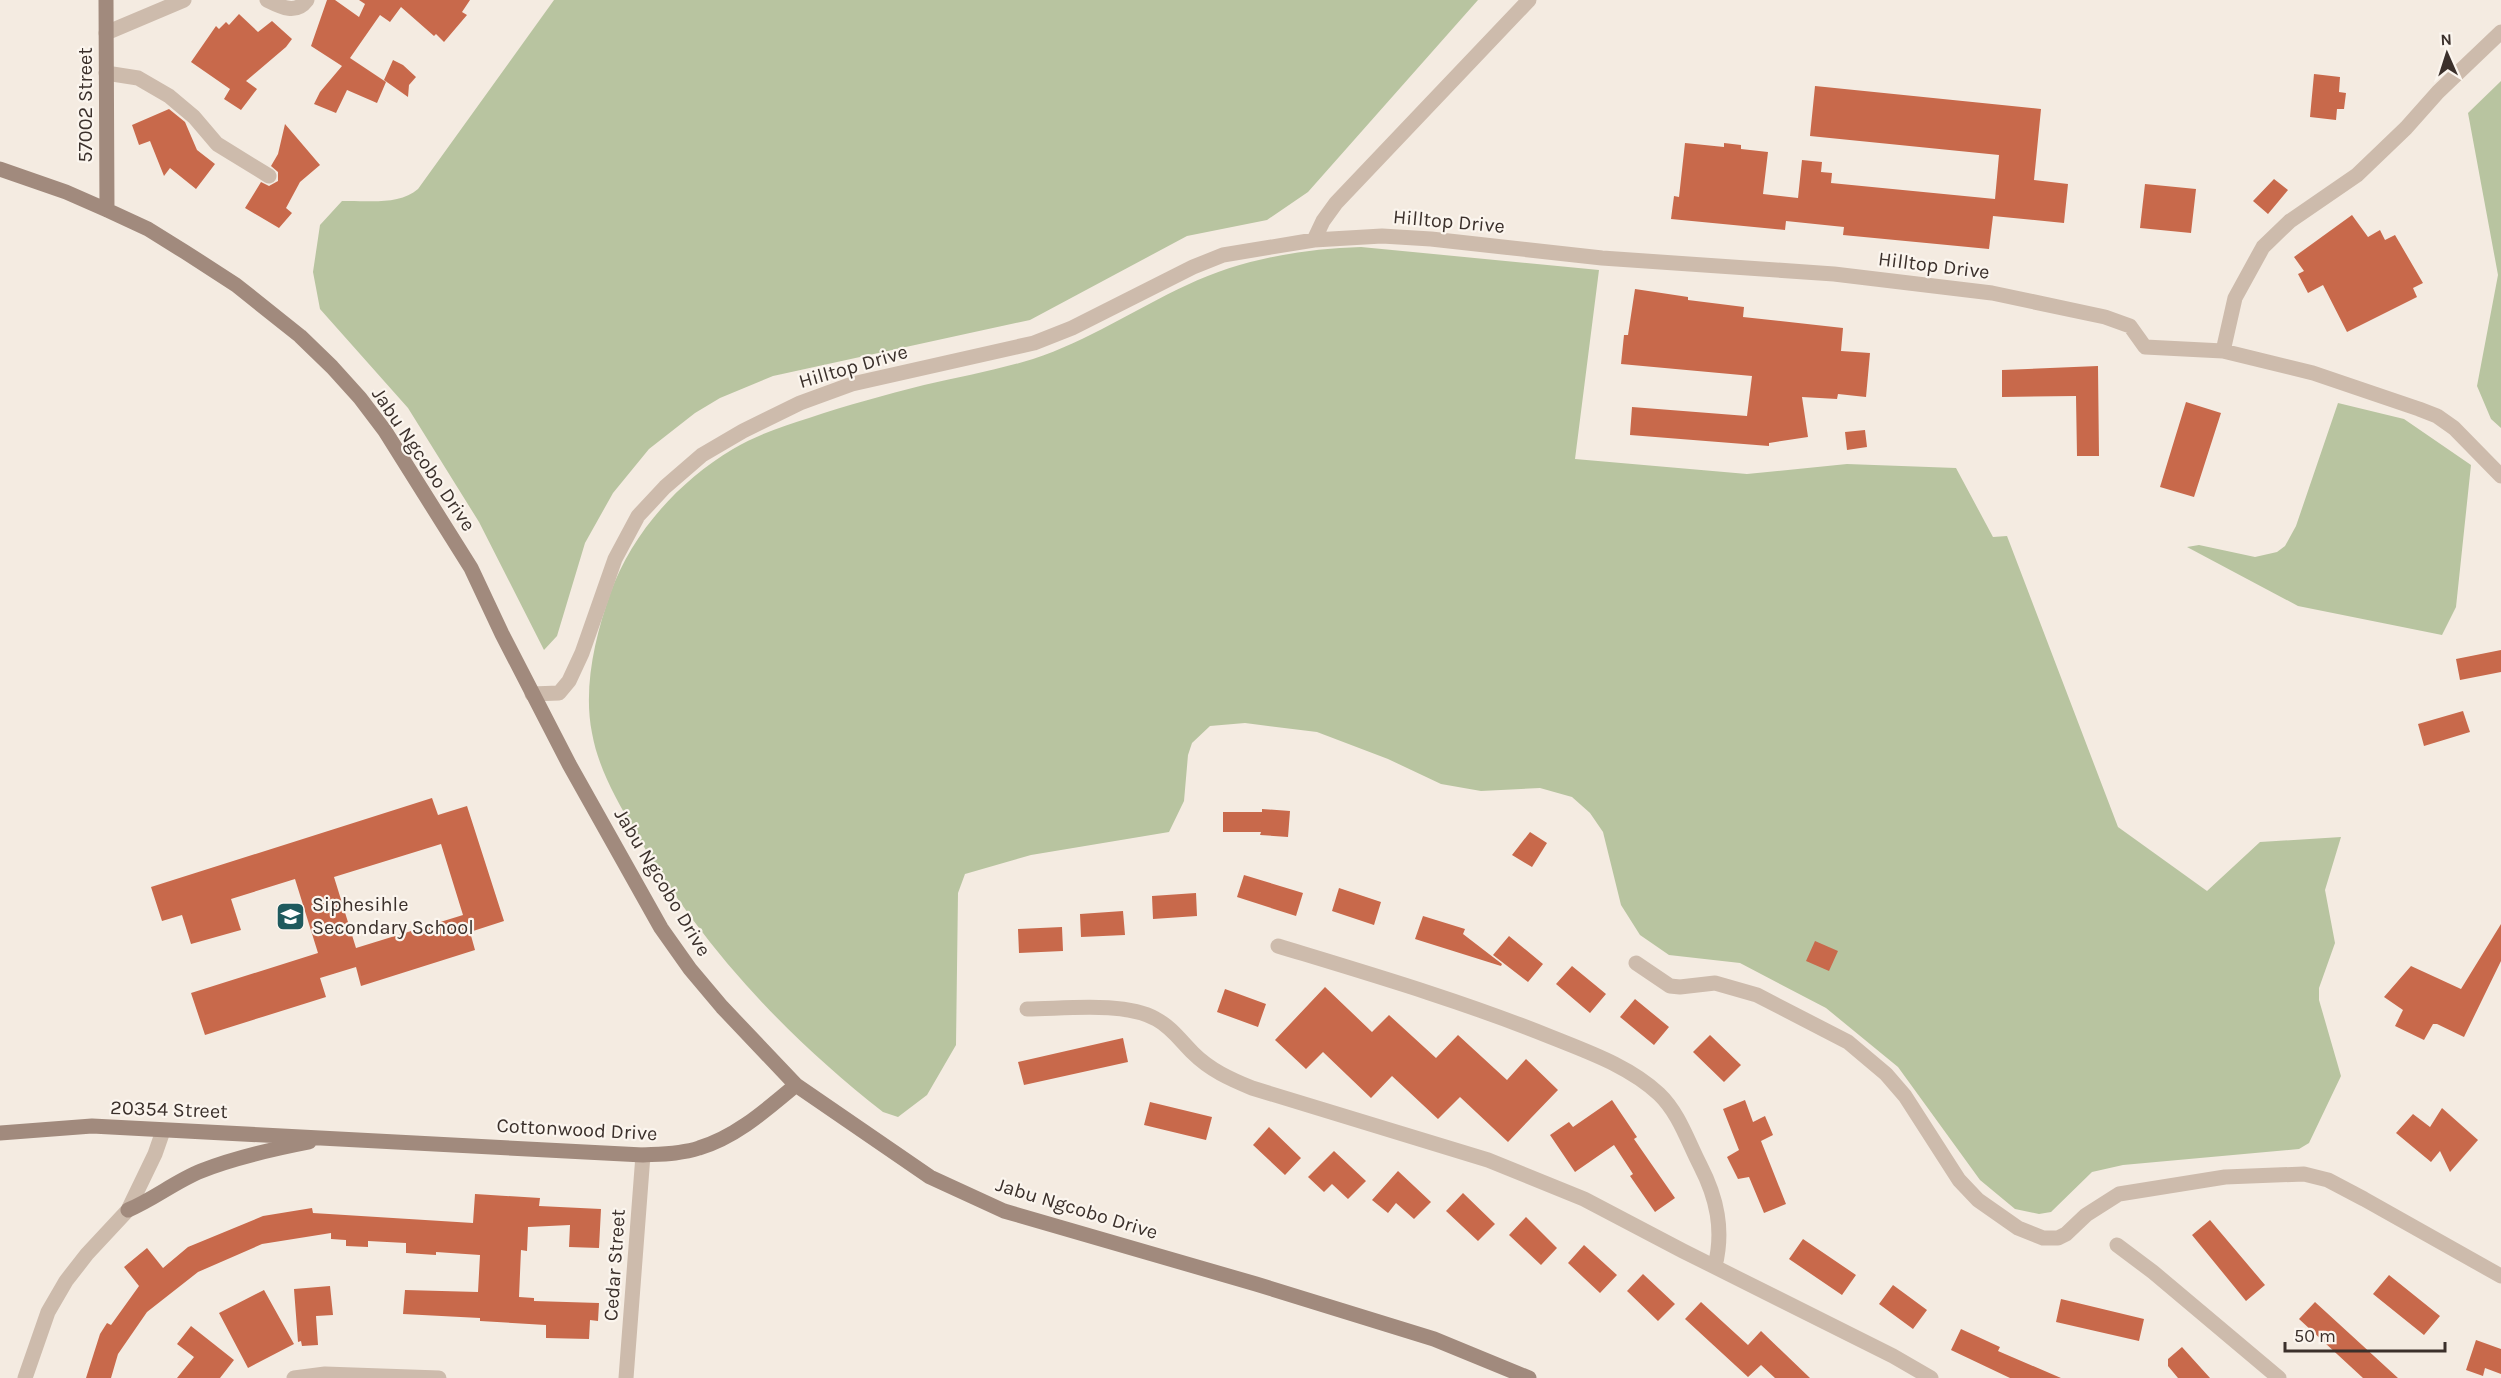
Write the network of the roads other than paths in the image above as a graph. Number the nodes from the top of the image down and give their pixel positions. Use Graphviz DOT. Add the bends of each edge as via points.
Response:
graph roads {
  1 [pos="106,0"];
  2 [pos="184,0"];
  3 [pos="267,0"];
  4 [pos="307,0"];
  5 [pos="1529,0"];
  6 [pos="2501,32"];
  7 [pos="106,33"];
  8 [pos="106,73"];
  9 [pos="0,169"];
  10 [pos="269,176"];
  11 [pos="107,210"];
  12 [pos="1314,240"];
  13 [pos="2223,351"];
  14 [pos="2501,476"];
  15 [pos="532,694"];
  16 [pos="1278,946"];
  17 [pos="1636,963"];
  18 [pos="1027,1009"];
  19 [pos="796,1085"];
  20 [pos="163,1131"];
  21 [pos="0,1133"];
  22 [pos="336,1137"];
  23 [pos="643,1155"];
  24 [pos="128,1210"];
  25 [pos="2117,1245"];
  26 [pos="1715,1266"];
  27 [pos="2501,1276"];
  28 [pos="25,1378"];
  29 [pos="294,1378"];
  30 [pos="439,1378"];
  31 [pos="627,1378"];
  32 [pos="1529,1378"];
  33 [pos="1931,1378"];
  34 [pos="2278,1378"];
  1 -- 7 [label="main road, 57002 Street"];
  2 -- 7 [label="street"];
  3 -- 4 [label="street" via="292,9 303,6"];
  5 -- 12 [label="street" via="1336,203"];
  6 -- 13 [label="street" via="2357,175 2290,222 2263,247 2235,298"];
  7 -- 8 [label="main road, 57002 Street"];
  8 -- 10 [label="street" via="138,78 170,96 217,144"];
  8 -- 11 [label="main road, 57002 Street"];
  9 -- 11 [label="main road, Jabu Ngcobo Drive"];
  11 -- 15 [label="main road, Jabu Ngcobo Drive" via="148,229 236,285 332,367 385,431 465,558"];
  12 -- 13 [label="street, Hilltop Drive" via="1382,236 1431,239 1602,258 1834,274 1992,292 2105,317 2130,326 2145,347"];
  12 -- 15 [label="street, Hilltop Drive" via="1223,255 1034,343 852,384 743,430 702,455 638,516 615,559 569,681 559,693"];
  13 -- 14 [label="street, Hilltop Drive" via="2313,373 2437,416"];
  15 -- 19 [label="main road, Jabu Ngcobo Drive" via="661,928 722,1007"];
  16 -- 26 [label="street" via="1454,999 1601,1057 1640,1079 1674,1113 1715,1200 1720,1239"];
  17 -- 27 [label="street" via="1670,986 1715,983 1750,993 1848,1042 1887,1074 1959,1180 1978,1200 2018,1228 2043,1238 2066,1234 2086,1215 2119,1194 2225,1178 2304,1174 2328,1180"];
  18 -- 26 [label="street" via="1138,1012 1174,1032 1218,1074 1252,1088 1488,1160 1584,1199"];
  19 -- 23 [label="main road, Cottonwood Drive" via="733,1133 699,1148"];
  19 -- 32 [label="main road, Jabu Ngcobo Drive" via="930,1177 1004,1211 1434,1339"];
  20 -- 21 [label="main road, 20354 Street" via="92,1126"];
  20 -- 22 [label="main road, 20354 Street"];
  20 -- 24 [label="street"];
  22 -- 23 [label="main road, Cottonwood Drive"];
  22 -- 24 [label="main road" via="280,1148 201,1171"];
  23 -- 31 [label="street, Cedar Street"];
  24 -- 28 [label="street" via="66,1281 48,1312"];
  25 -- 34 [label="street"];
  26 -- 33 [label="street"];
  29 -- 30 [label="street" via="326,1374"];
}
